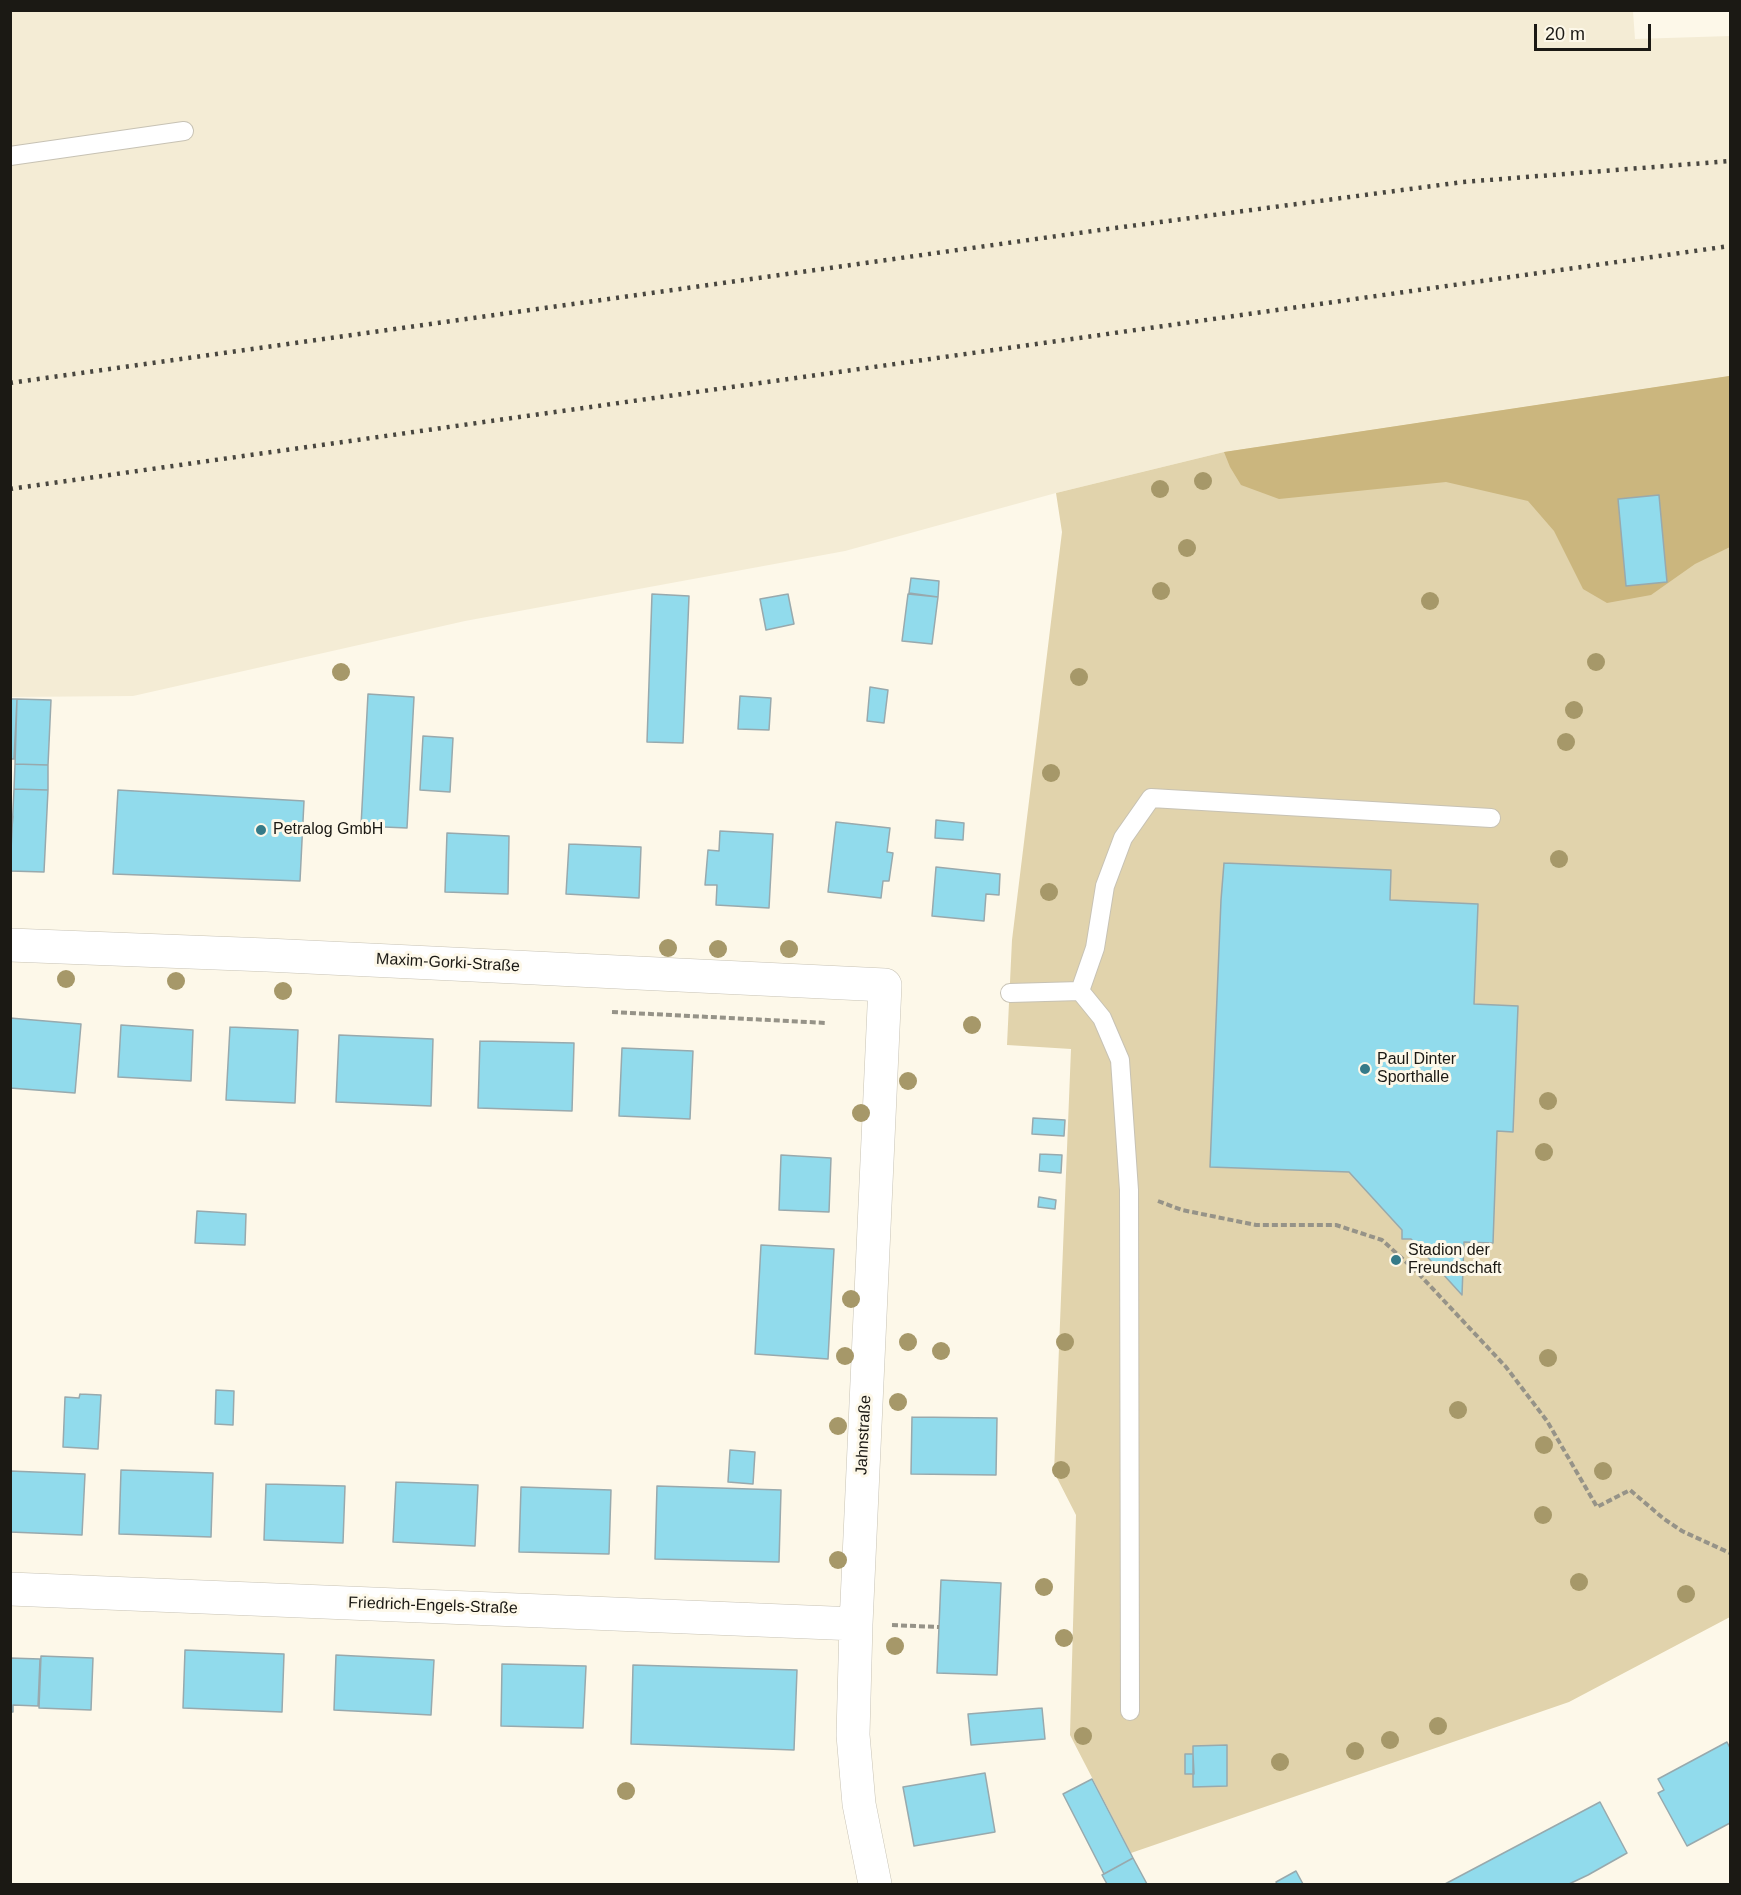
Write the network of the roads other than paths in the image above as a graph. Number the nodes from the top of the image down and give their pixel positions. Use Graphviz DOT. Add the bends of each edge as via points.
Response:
graph roads {
  1 [pos="184,131"];
  2 [pos="10,156"];
  3 [pos="1491,818"];
  4 [pos="10,945"];
  5 [pos="885,985"];
  6 [pos="1080,991"];
  7 [pos="1010,993"];
  8 [pos="10,1589"];
  9 [pos="856,1624"];
  10 [pos="1130,1711"];
  11 [pos="875,1884"];
  1 -- 2 [label="lane"];
  3 -- 6 [label="lane" via="1151,798 1124,838 1105,886 1095,948"];
  4 -- 5 [label="street, Maxim-Gorki-Straße"];
  5 -- 9 [label="street, Jahnstraße"];
  6 -- 7 [label="lane"];
  6 -- 10 [label="lane" via="1102,1018 1120,1060 1129,1190"];
  8 -- 9 [label="street, Friedrich-Engels-Straße"];
  9 -- 11 [label="street, Jahnstraße" via="853,1735 859,1804"];
}
